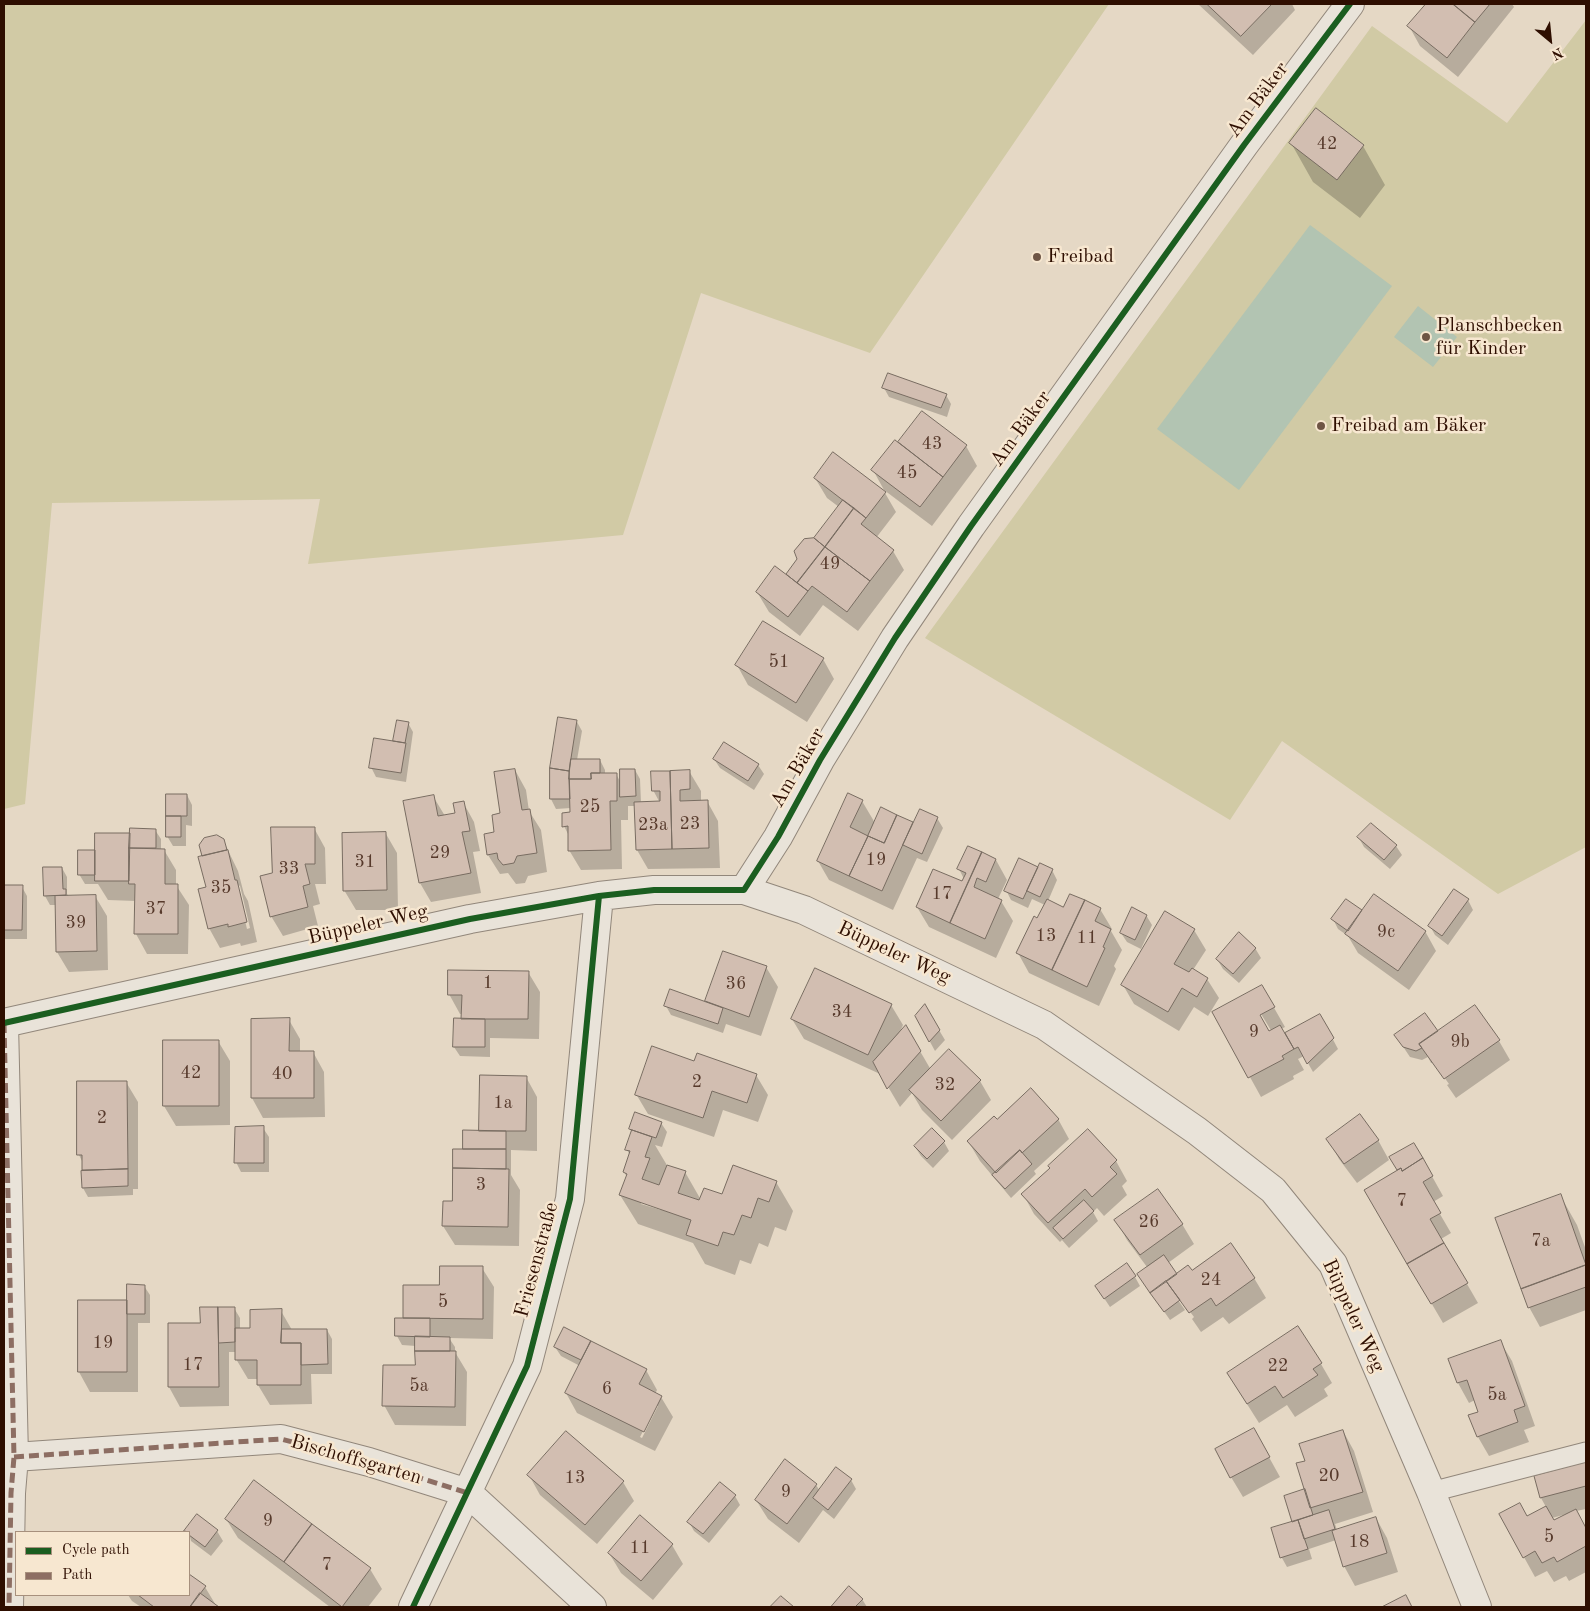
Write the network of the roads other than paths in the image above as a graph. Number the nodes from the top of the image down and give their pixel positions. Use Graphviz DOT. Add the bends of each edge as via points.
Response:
graph roads {
  1 [pos="1350,4"];
  2 [pos="744,890"];
  3 [pos="599,896"];
  4 [pos="4,1023"];
  5 [pos="1586,1452"];
  6 [pos="14,1457"];
  7 [pos="1431,1492"];
  8 [pos="468,1493"];
  9 [pos="9,1607"];
  10 [pos="413,1607"];
  11 [pos="592,1607"];
  12 [pos="1476,1607"];
  1 -- 2 [label="street, Am Bäker" via="1244,145 966,534 895,638"];
  2 -- 3 [label="street, Büppeler Weg" via="654,890"];
  2 -- 7 [label="street, Büppeler Weg" via="804,910 1044,1025 1197,1131 1273,1190 1333,1264"];
  3 -- 4 [label="street, Büppeler Weg" via="470,919"];
  3 -- 8 [label="street, Friesenstraße" via="570,1199 527,1366"];
  4 -- 6 [label="street"];
  5 -- 7 [label="lane"];
  6 -- 8 [label="street, Bischoffsgarten" via="281,1439 370,1462"];
  6 -- 9 [label="street"];
  7 -- 12 [label="street, Büppeler Weg"];
  8 -- 10 [label="street, Friesenstraße"];
  8 -- 11 [label="street, Bischoffsgarten"];
}
